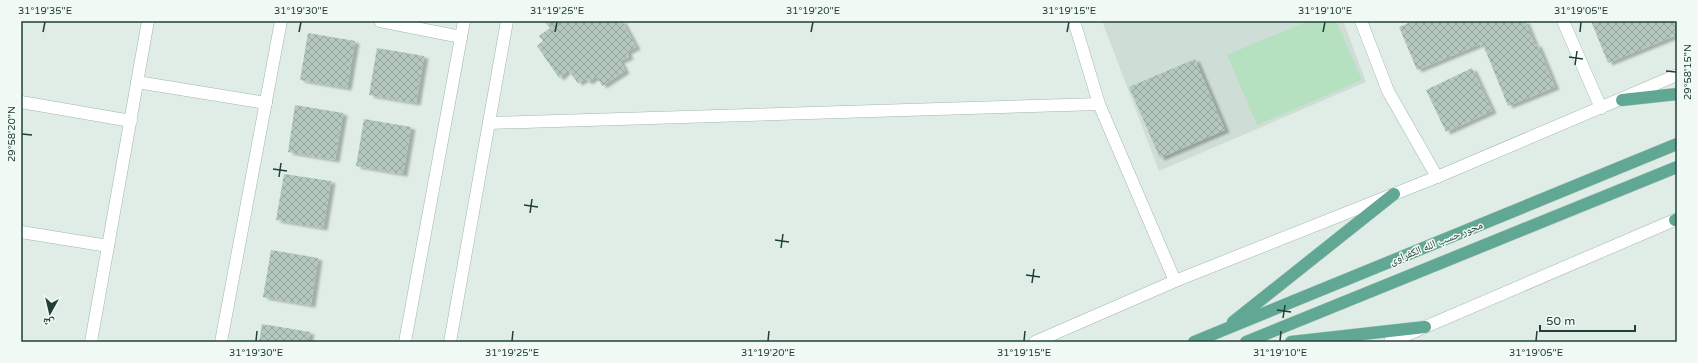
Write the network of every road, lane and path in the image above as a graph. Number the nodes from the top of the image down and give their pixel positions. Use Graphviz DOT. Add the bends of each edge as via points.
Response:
graph roads {
  1 [pos="148,21"];
  2 [pos="281,21"];
  3 [pos="380,21"];
  4 [pos="464,21"];
  5 [pos="507,21"];
  6 [pos="1074,21"];
  7 [pos="1361,21"];
  8 [pos="1563,21"];
  9 [pos="461,37"];
  10 [pos="1677,75"];
  11 [pos="138,82"];
  12 [pos="1677,94"];
  13 [pos="1622,100"];
  14 [pos="21,102"];
  15 [pos="266,103"];
  16 [pos="1099,104"];
  17 [pos="1601,108"];
  18 [pos="131,120"];
  19 [pos="489,123"];
  20 [pos="1677,144"];
  21 [pos="1677,167"];
  22 [pos="1437,177"];
  23 [pos="1394,194"];
  24 [pos="1676,220"];
  25 [pos="21,232"];
  26 [pos="108,246"];
  27 [pos="1175,281"];
  28 [pos="1424,327"];
  29 [pos="1221,331"];
  30 [pos="91,342"];
  31 [pos="221,342"];
  32 [pos="405,342"];
  33 [pos="450,342"];
  34 [pos="1035,342"];
  35 [pos="1194,342"];
  36 [pos="1246,342"];
  37 [pos="1291,342"];
  38 [pos="1390,342"];
  1 -- 11 [label="street"];
  2 -- 15 [label="street"];
  3 -- 9 [label="street"];
  4 -- 9 [label="street"];
  5 -- 19 [label="street"];
  6 -- 16 [label="street"];
  7 -- 22 [label="street" via="1388,91"];
  8 -- 17 [label="street"];
  9 -- 32 [label="street"];
  10 -- 13 [label="street"];
  11 -- 15 [label="street"];
  11 -- 18 [label="street"];
  12 -- 13 [label="main road"];
  13 -- 17 [label="street"];
  14 -- 18 [label="street"];
  15 -- 31 [label="street"];
  16 -- 19 [label="street"];
  16 -- 27 [label="street"];
  17 -- 22 [label="street"];
  18 -- 26 [label="street"];
  19 -- 33 [label="street"];
  20 -- 29 [label="main road, محور حسب الله الكفراوى"];
  21 -- 36 [label="main road, محور حسب الله الكفراوى"];
  22 -- 23 [label="street"];
  23 -- 27 [label="street"];
  23 -- 29 [label="main road"];
  24 -- 28 [label="street"];
  25 -- 26 [label="street"];
  26 -- 30 [label="street"];
  27 -- 34 [label="street"];
  28 -- 37 [label="main road"];
  28 -- 38 [label="street"];
  29 -- 35 [label="main road, محور حسب الله الكفراوى"];
}
